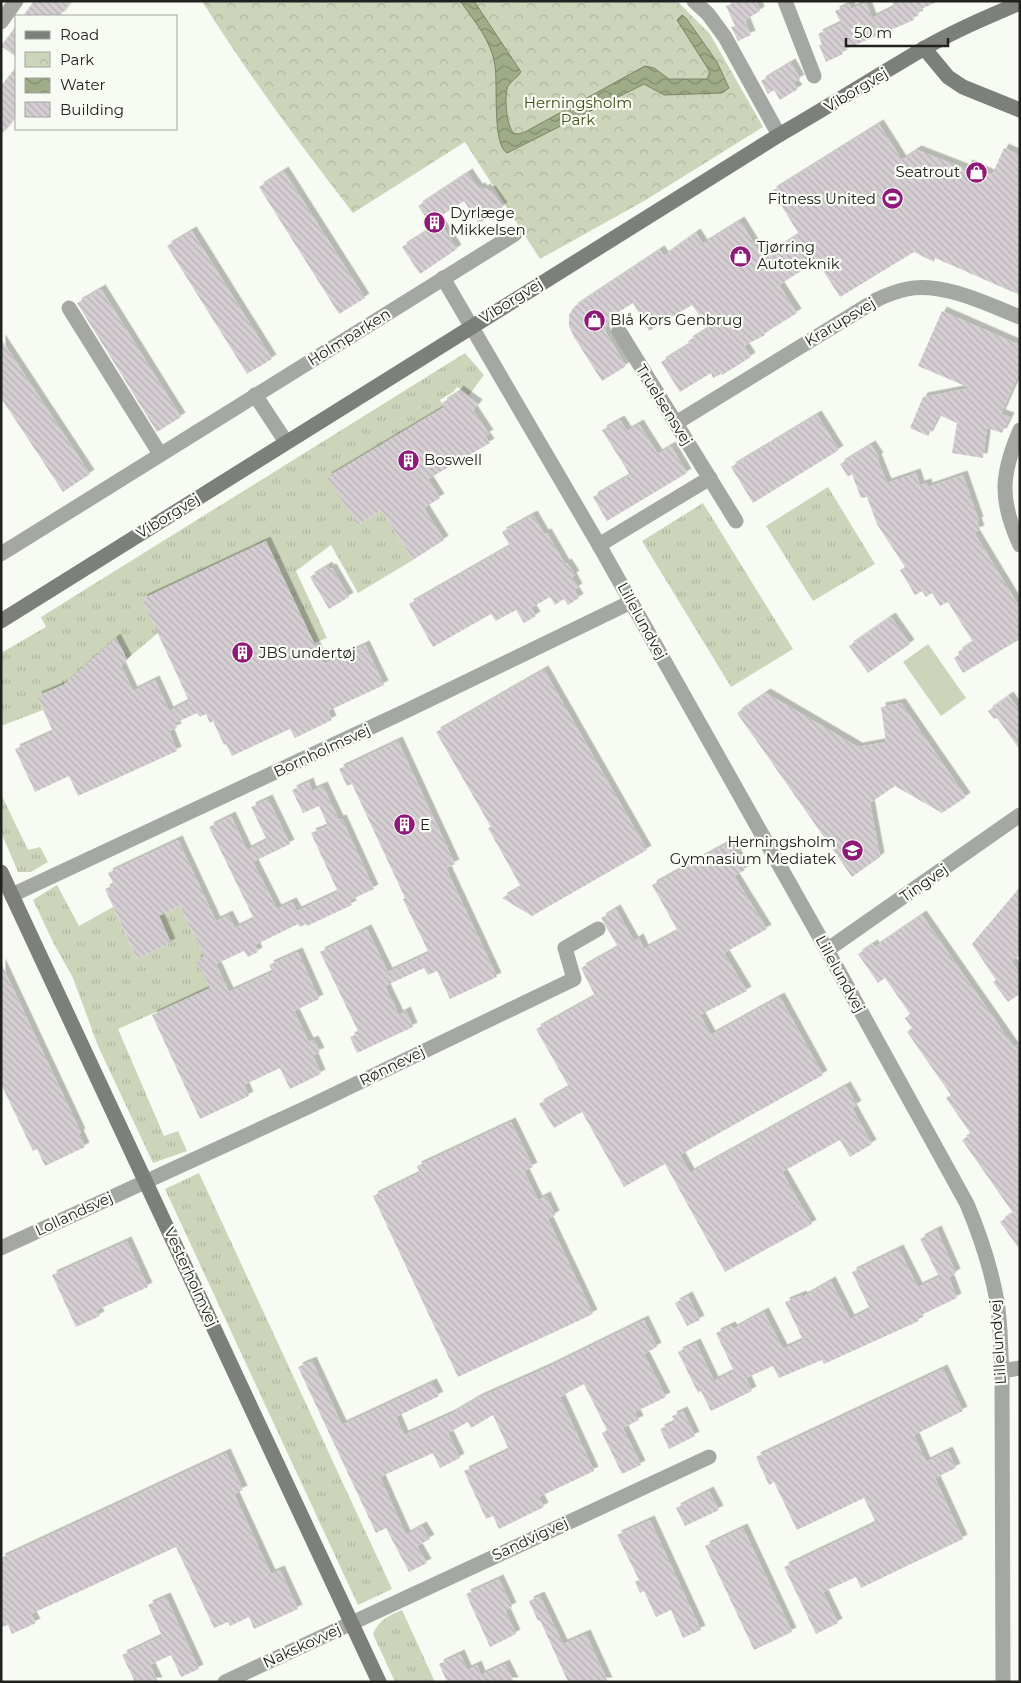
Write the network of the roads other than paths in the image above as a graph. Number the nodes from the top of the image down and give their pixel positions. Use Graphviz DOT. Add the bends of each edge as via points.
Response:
graph roads {
  1 [pos="16,1"];
  2 [pos="694,1"];
  3 [pos="785,1"];
  4 [pos="1020,3"];
  5 [pos="1,22"];
  6 [pos="924,48"];
  7 [pos="814,76"];
  8 [pos="1020,110"];
  9 [pos="779,135"];
  10 [pos="515,234"];
  11 [pos="443,278"];
  12 [pos="68,308"];
  13 [pos="1020,317"];
  14 [pos="471,326"];
  15 [pos="619,331"];
  16 [pos="255,395"];
  17 [pos="676,423"];
  18 [pos="1020,430"];
  19 [pos="286,442"];
  20 [pos="160,454"];
  21 [pos="710,478"];
  22 [pos="736,521"];
  23 [pos="599,545"];
  24 [pos="1020,545"];
  25 [pos="1,554"];
  26 [pos="631,602"];
  27 [pos="1,621"];
  28 [pos="1020,815"];
  29 [pos="1,872"];
  30 [pos="12,895"];
  31 [pos="598,929"];
  32 [pos="828,950"];
  33 [pos="146,1180"];
  34 [pos="1,1248"];
  35 [pos="1020,1368"];
  36 [pos="1002,1371"];
  37 [pos="709,1457"];
  38 [pos="352,1623"];
  39 [pos="225,1682"];
  40 [pos="379,1682"];
  41 [pos="1003,1682"];
  1 -- 5 [label="street"];
  2 -- 9 [label="street" via="725,36"];
  3 -- 7 [label="street"];
  4 -- 6 [label="street, Viborgvej"];
  6 -- 8 [label="street" via="948,78"];
  6 -- 9 [label="street, Viborgvej"];
  9 -- 14 [label="street, Viborgvej"];
  10 -- 11 [label="street, Holmparken"];
  11 -- 14 [label="street"];
  11 -- 16 [label="street, Holmparken"];
  12 -- 20 [label="street"];
  13 -- 17 [label="street, Krarupsvej" via="941,289 909,288 878,298"];
  14 -- 19 [label="street, Viborgvej"];
  14 -- 23 [label="street, Lillelundvej"];
  15 -- 17 [label="street, Truelsensvej"];
  16 -- 19 [label="street"];
  16 -- 20 [label="street, Holmparken"];
  17 -- 21 [label="street, Truelsensvej"];
  18 -- 24 [label="street" via="1005,473 1004,498"];
  19 -- 27 [label="street, Viborgvej"];
  20 -- 25 [label="street, Holmparken"];
  21 -- 22 [label="street, Truelsensvej"];
  21 -- 23 [label="street"];
  23 -- 26 [label="street, Lillelundvej"];
  26 -- 30 [label="street, Bornholmsvej" via="401,714"];
  26 -- 32 [label="street, Lillelundvej"];
  28 -- 32 [label="street, Tingvej"];
  29 -- 30 [label="street, Vesterholmvej"];
  30 -- 33 [label="street, Vesterholmvej"];
  31 -- 33 [label="street, Rønnevej" via="565,948 574,979 308,1107"];
  32 -- 36 [label="street, Lillelundvej" via="967,1204 980,1235 996,1301"];
  33 -- 34 [label="street, Lollandsvej"];
  33 -- 38 [label="street, Vesterholmvej"];
  35 -- 36 [label="street"];
  36 -- 41 [label="street, Lillelundvej"];
  37 -- 38 [label="street, Sandvigvej"];
  38 -- 39 [label="street, Nakskovvej"];
  38 -- 40 [label="street, Vesterholmvej"];
}
